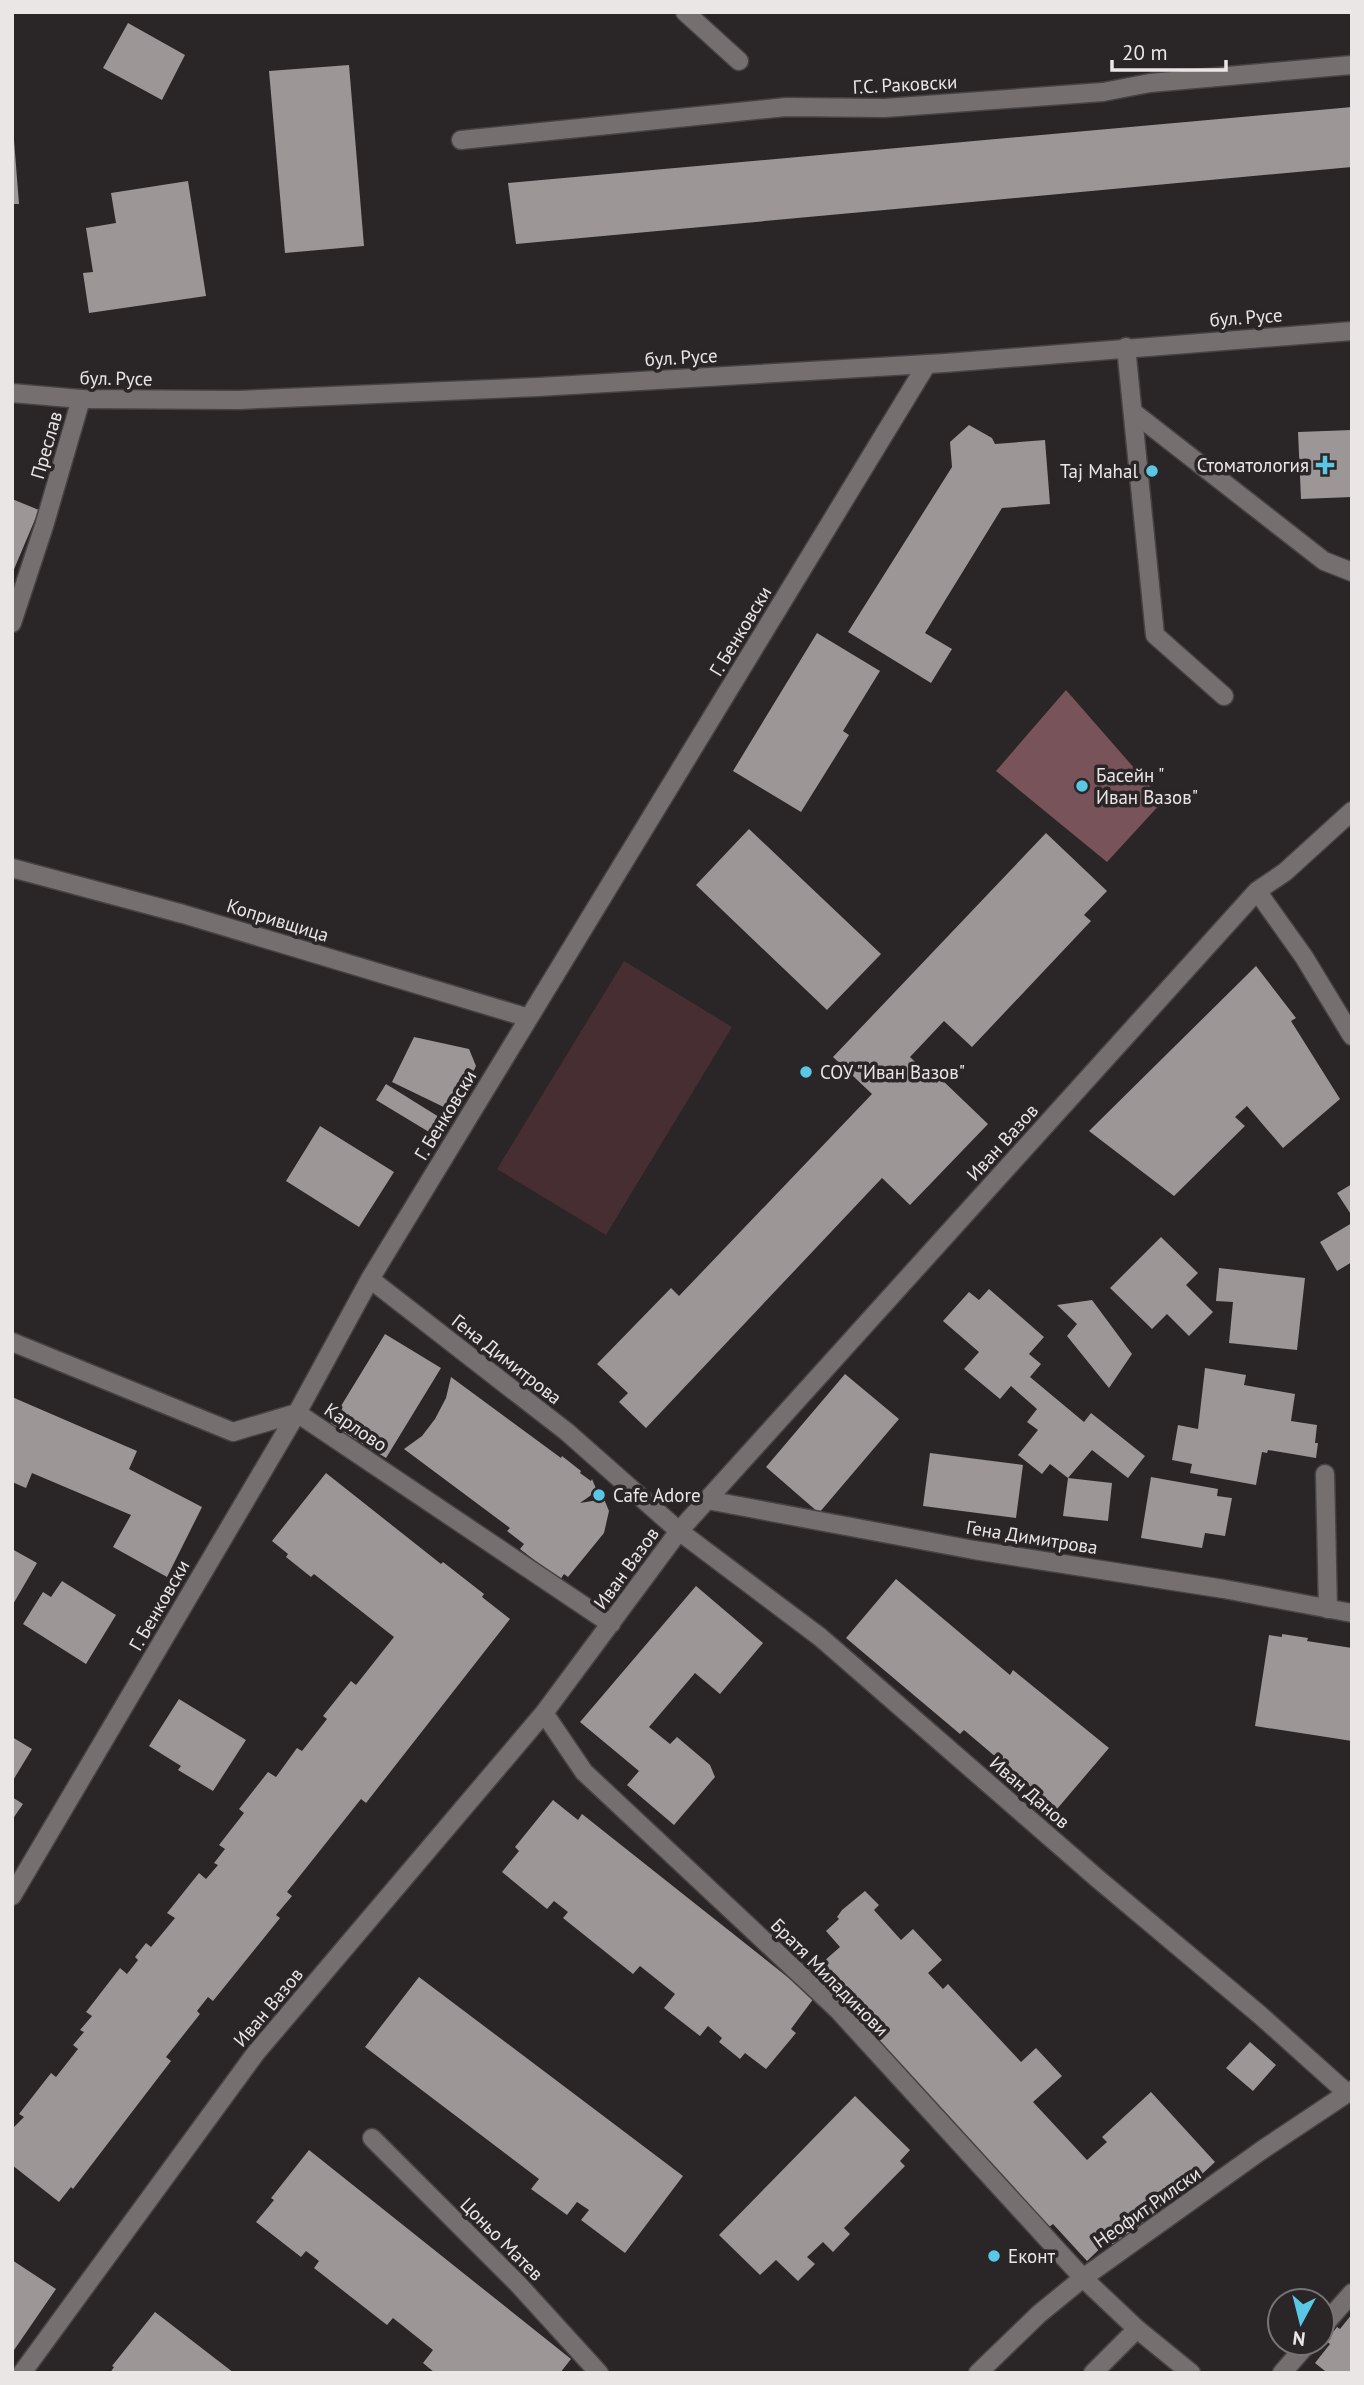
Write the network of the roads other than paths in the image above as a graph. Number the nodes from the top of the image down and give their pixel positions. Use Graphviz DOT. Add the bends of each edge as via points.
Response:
graph roads {
  1 [pos="685,12"];
  2 [pos="739,61"];
  3 [pos="1352,65"];
  4 [pos="461,141"];
  5 [pos="1352,331"];
  6 [pos="1126,347"];
  7 [pos="927,364"];
  8 [pos="12,393"];
  9 [pos="81,399"];
  10 [pos="1133,412"];
  11 [pos="1352,572"];
  12 [pos="12,623"];
  13 [pos="1224,695"];
  14 [pos="1352,811"];
  15 [pos="12,868"];
  16 [pos="1257,891"];
  17 [pos="529,1018"];
  18 [pos="1352,1036"];
  19 [pos="370,1279"];
  20 [pos="12,1342"];
  21 [pos="297,1413"];
  22 [pos="1325,1474"];
  23 [pos="707,1500"];
  24 [pos="679,1531"];
  25 [pos="1328,1609"];
  26 [pos="1352,1613"];
  27 [pos="611,1624"];
  28 [pos="544,1713"];
  29 [pos="12,1896"];
  30 [pos="1349,2092"];
  31 [pos="372,2138"];
  32 [pos="1083,2277"];
  33 [pos="1352,2293"];
  34 [pos="1336,2311"];
  35 [pos="1137,2329"];
  36 [pos="1296,2357"];
  37 [pos="22,2373"];
  38 [pos="599,2373"];
  39 [pos="978,2373"];
  40 [pos="1093,2373"];
  41 [pos="1191,2373"];
  42 [pos="1282,2373"];
  1 -- 2 [label="street"];
  3 -- 4 [label="street, Г.С. Раковски" via="1150,83 1103,92 885,108 786,107"];
  5 -- 6 [label="street, бул. Русе"];
  6 -- 7 [label="street, бул. Русе"];
  6 -- 10 [label="street"];
  7 -- 9 [label="street, бул. Русе" via="253,399"];
  7 -- 17 [label="street, Г. Бенковски"];
  8 -- 9 [label="street, бул. Русе"];
  9 -- 12 [label="street, Преслав"];
  10 -- 11 [label="street" via="1324,561"];
  10 -- 13 [label="street" via="1155,635"];
  14 -- 16 [label="street, Иван Вазов" via="1285,872"];
  15 -- 17 [label="street, Копривщица"];
  16 -- 18 [label="street"];
  16 -- 23 [label="street, Иван Вазов"];
  17 -- 19 [label="street, Г. Бенковски"];
  19 -- 21 [label="street, Г. Бенковски"];
  19 -- 24 [label="street, Гена Димитрова" via="567,1433"];
  20 -- 21 [label="street, Карлово" via="233,1433"];
  21 -- 27 [label="street, Карлово"];
  21 -- 29 [label="street, Г. Бенковски"];
  22 -- 25 [label="street"];
  23 -- 24 [label="street, Иван Вазов"];
  23 -- 25 [label="street, Гена Димитрова"];
  24 -- 27 [label="street, Иван Вазов"];
  24 -- 30 [label="street, Иван Данов" via="820,1637"];
  25 -- 26 [label="street, Гена Димитрова"];
  27 -- 28 [label="street, Иван Вазов"];
  28 -- 32 [label="street, Братя Миладинови" via="584,1772 838,2010"];
  28 -- 37 [label="street, Иван Вазов" via="256,2054"];
  30 -- 32 [label="street, Неофит Рилски"];
  31 -- 38 [label="street, Цоньо Матев" via="517,2283"];
  32 -- 35 [label="street, Братя Миладинови"];
  32 -- 39 [label="street, Неофит Рилски"];
  33 -- 34 [label="street"];
  35 -- 40 [label="street"];
  35 -- 41 [label="street, Братя Миладинови"];
  36 -- 42 [label="street"];
}
